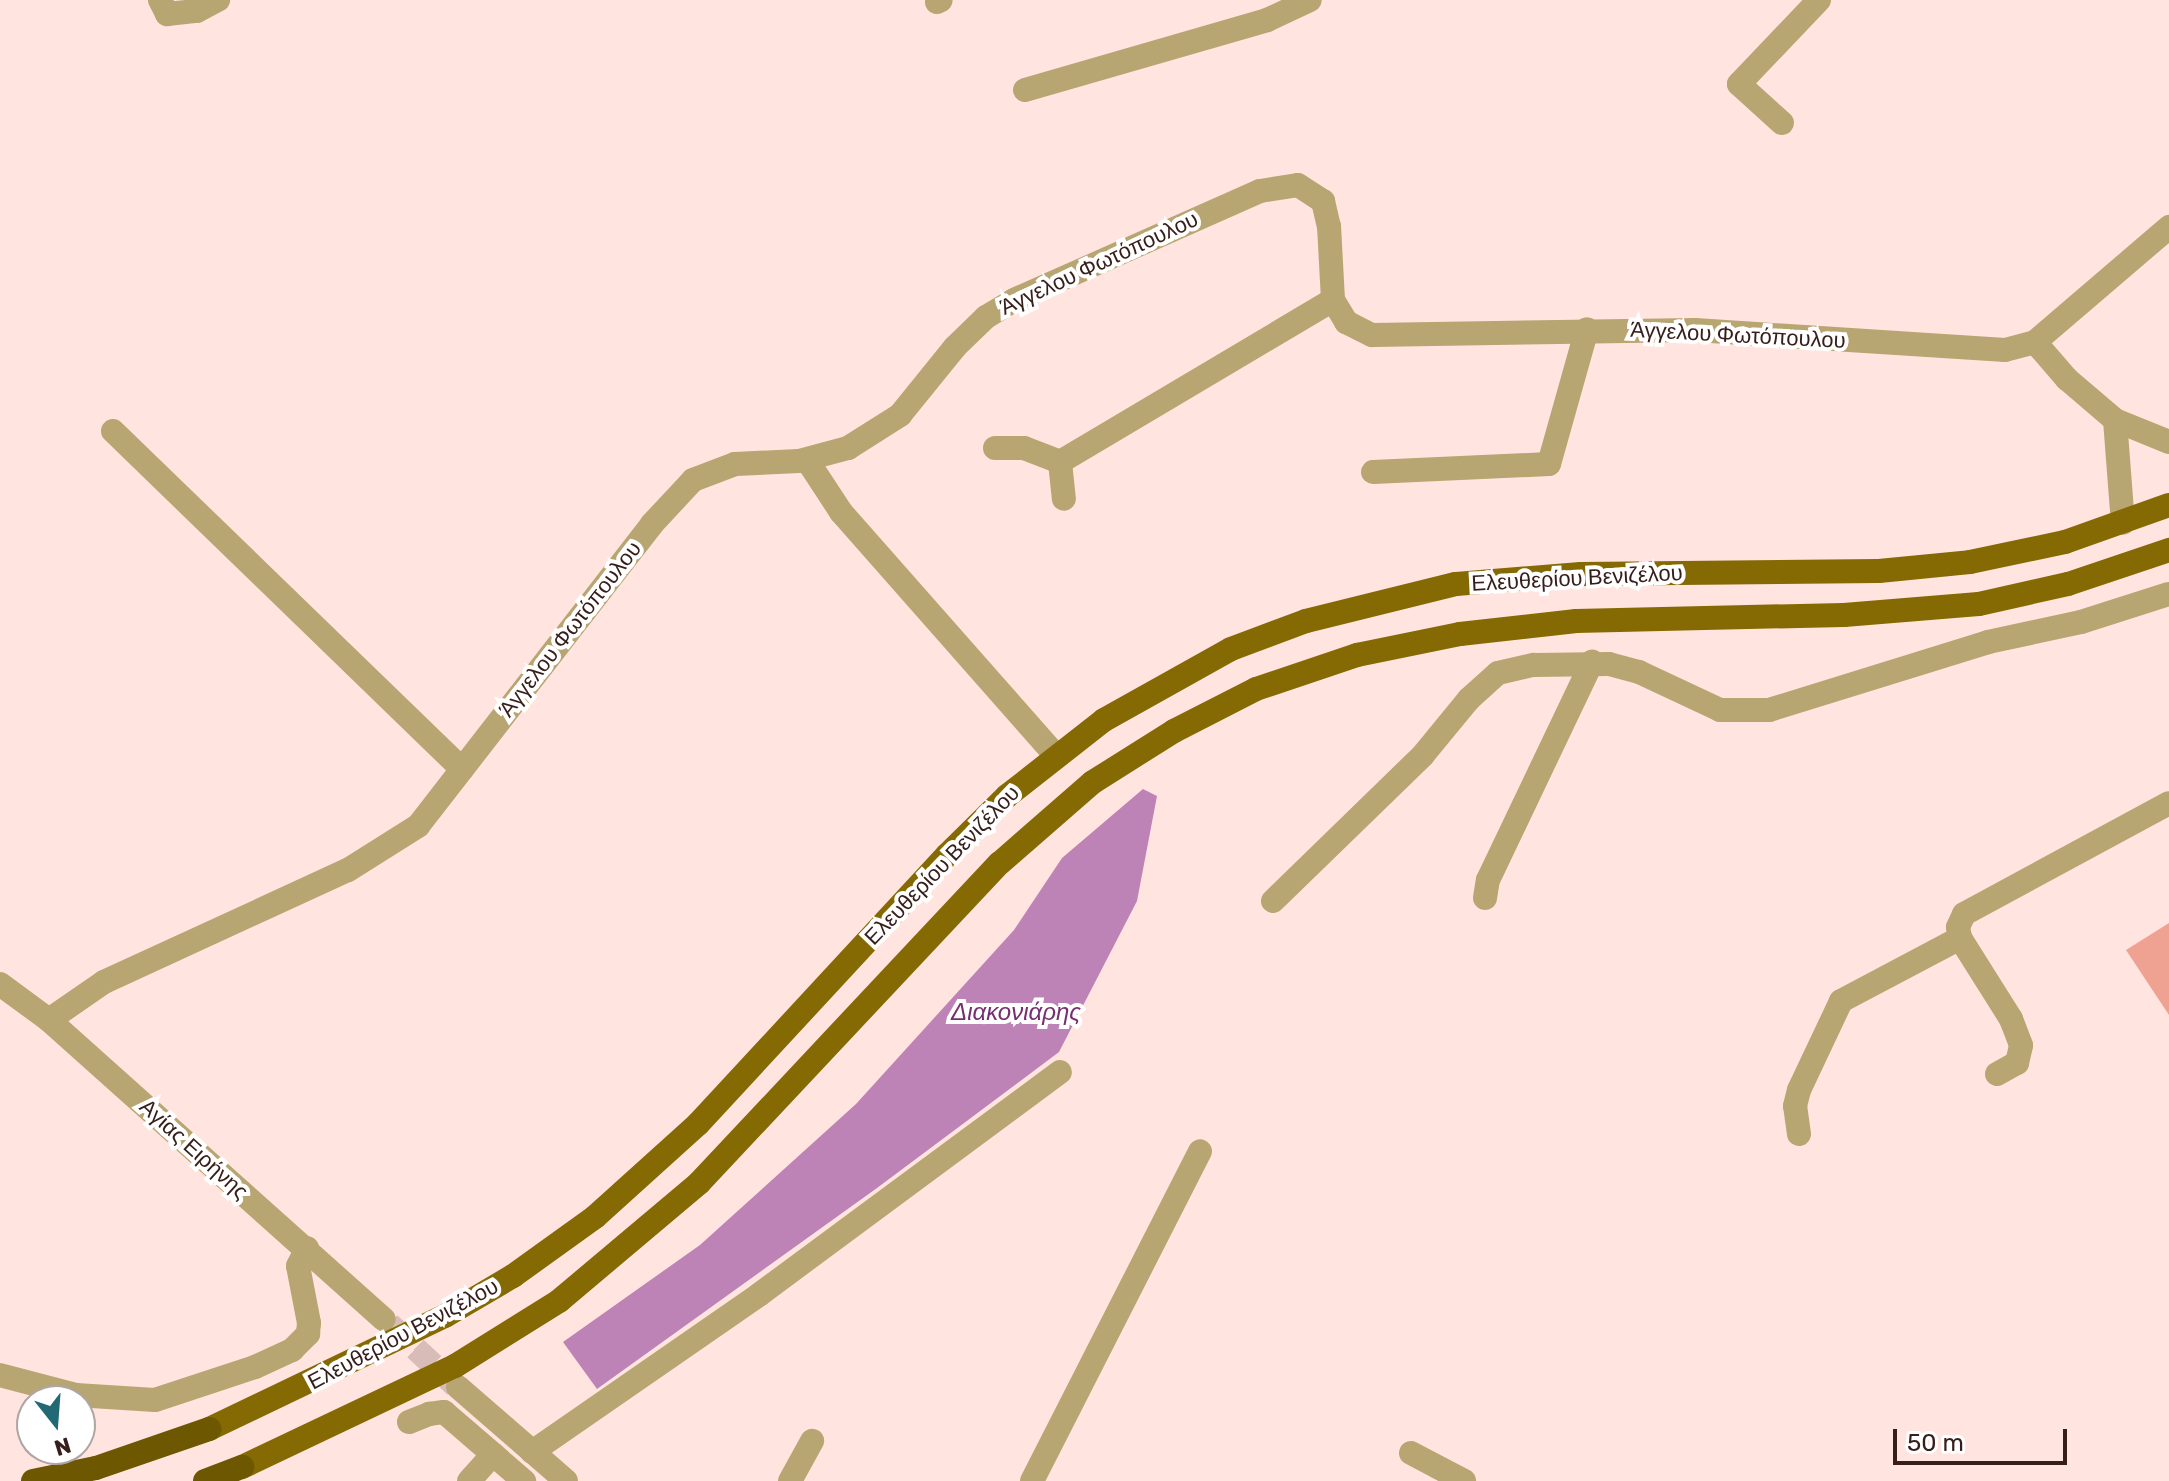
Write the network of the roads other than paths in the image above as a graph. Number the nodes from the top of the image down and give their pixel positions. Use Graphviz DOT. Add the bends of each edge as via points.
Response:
graph roads {
  1 [pos="160,0"];
  2 [pos="218,0"];
  3 [pos="1310,0"];
  4 [pos="1819,0"];
  5 [pos="1025,90"];
  6 [pos="1782,123"];
  7 [pos="2169,227"];
  8 [pos="1333,300"];
  9 [pos="1587,329"];
  10 [pos="2035,342"];
  11 [pos="2115,420"];
  12 [pos="113,431"];
  13 [pos="2169,442"];
  14 [pos="995,448"];
  15 [pos="807,460"];
  16 [pos="1060,462"];
  17 [pos="1373,472"];
  18 [pos="1064,499"];
  19 [pos="2169,505"];
  20 [pos="2123,523"];
  21 [pos="2169,550"];
  22 [pos="2169,594"];
  23 [pos="1592,662"];
  24 [pos="1055,755"];
  25 [pos="462,769"];
  26 [pos="2169,803"];
  27 [pos="1485,898"];
  28 [pos="1273,901"];
  29 [pos="1960,938"];
  30 [pos="0,984"];
  31 [pos="49,1020"];
  32 [pos="1060,1072"];
  33 [pos="1997,1074"];
  34 [pos="1799,1134"];
  35 [pos="1200,1151"];
  36 [pos="307,1248"];
  37 [pos="384,1319"];
  38 [pos="0,1375"];
  39 [pos="458,1387"];
  40 [pos="409,1422"];
  41 [pos="209,1429"];
  42 [pos="812,1441"];
  43 [pos="532,1452"];
  44 [pos="1411,1453"];
  45 [pos="493,1454"];
  46 [pos="242,1467"];
  47 [pos="33,1481"];
  48 [pos="93,1481"];
  49 [pos="205,1481"];
  50 [pos="220,1481"];
  51 [pos="469,1481"];
  52 [pos="524,1481"];
  53 [pos="566,1481"];
  54 [pos="790,1481"];
  55 [pos="1032,1481"];
  56 [pos="1464,1481"];
  1 -- 2 [label="street" via="167,14 197,11"];
  3 -- 5 [label="street" via="1267,20"];
  4 -- 6 [label="street" via="1739,84"];
  7 -- 10 [label="street, Άγγελου Φωτόπουλου"];
  8 -- 9 [label="street, Άγγελου Φωτόπουλου" via="1346,322 1372,335"];
  8 -- 15 [label="street, Άγγελου Φωτόπουλου" via="1323,201 1298,185 1271,187 999,308 964,336 891,423 848,448"];
  8 -- 16 [label="street"];
  9 -- 10 [label="street, Άγγελου Φωτόπουλου" via="1695,330 2005,350"];
  9 -- 17 [label="street" via="1549,464"];
  10 -- 11 [label="street" via="2067,379"];
  11 -- 13 [label="street"];
  11 -- 20 [label="street"];
  12 -- 25 [label="street"];
  14 -- 16 [label="street" via="1024,448"];
  15 -- 24 [label="street" via="841,512"];
  15 -- 25 [label="street, Άγγελου Φωτόπουλου" via="735,464 705,474 679,492"];
  16 -- 18 [label="street"];
  19 -- 20 [label="main road, Ελευθερίου Βενιζέλου"];
  20 -- 24 [label="main road, Ελευθερίου Βενιζέλου" via="2007,555 1907,568 1567,575 1422,590 1306,621 1231,649 1138,699"];
  21 -- 46 [label="main road, Ελευθερίου Βενιζέλου" via="2068,584 1979,604 1844,615 1576,621 1460,634 1357,655 1256,689 1174,731 1093,782 1000,863 699,1183 582,1284 507,1337 392,1398"];
  22 -- 23 [label="street" via="1744,713 1720,710 1639,672"];
  23 -- 27 [label="street" via="1488,880"];
  23 -- 28 [label="street" via="1534,665 1491,676 1423,755"];
  24 -- 41 [label="main road, Ελευθερίου Βενιζέλου" via="965,836 671,1151 583,1226 474,1300"];
  25 -- 31 [label="street, Άγγελου Φωτόπουλου" via="418,826 382,851 104,982"];
  26 -- 29 [label="street" via="1980,902 1960,921"];
  29 -- 33 [label="street" via="2019,1038 2020,1060"];
  29 -- 34 [label="street" via="1841,1001 1799,1090"];
  30 -- 31 [label="street, Αγίας Ειρήνης"];
  31 -- 36 [label="street, Αγίας Ειρήνης"];
  32 -- 43 [label="street" via="760,1294"];
  35 -- 55 [label="street"];
  36 -- 37 [label="street, Αγίας Ειρήνης"];
  36 -- 38 [label="street" via="298,1266 308,1334 292,1350 255,1367 155,1400 76,1395"];
  39 -- 43 [label="street"];
  40 -- 45 [label="street" via="444,1412"];
  41 -- 47 [label="highway" via="96,1468"];
  41 -- 48 [label="highway"];
  42 -- 54 [label="street"];
  43 -- 53 [label="street"];
  44 -- 56 [label="street"];
  45 -- 51 [label="street"];
  45 -- 52 [label="street"];
  46 -- 49 [label="highway"];
  46 -- 50 [label="highway"];
}
